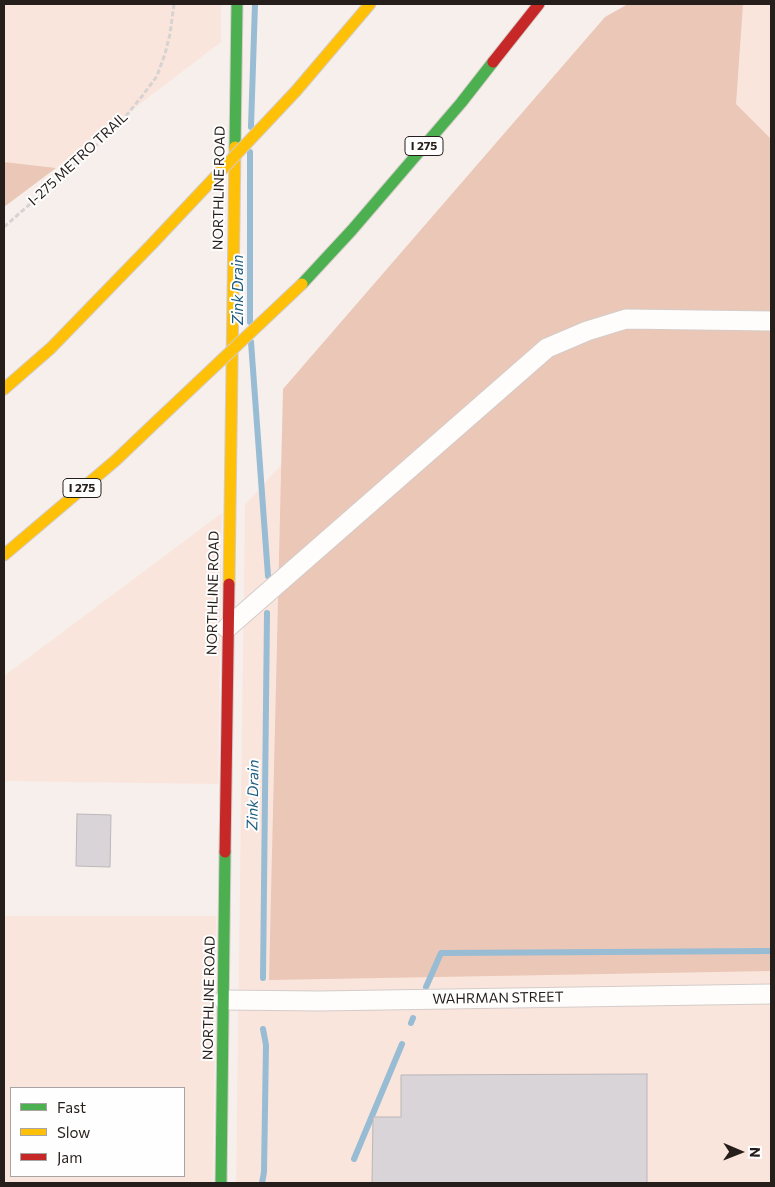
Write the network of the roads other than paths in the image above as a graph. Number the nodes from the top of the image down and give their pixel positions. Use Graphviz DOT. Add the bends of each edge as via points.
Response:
graph roads {
  1 [pos="237,4"];
  2 [pos="370,4"];
  3 [pos="539,4"];
  4 [pos="771,321"];
  5 [pos="4,389"];
  6 [pos="4,555"];
  7 [pos="227,628"];
  8 [pos="771,994"];
  9 [pos="224,1000"];
  10 [pos="221,1183"];
  1 -- 7 [label="main road, NORTHLINE ROAD"];
  2 -- 5 [label="main road, bridge" via="296,91 152,244 51,348"];
  3 -- 6 [label="main road, I 275, bridge" via="461,103 302,284 116,460"];
  4 -- 7 [label="street" via="626,319 547,348"];
  7 -- 9 [label="main road, NORTHLINE ROAD"];
  8 -- 9 [label="street, WAHRMAN STREET"];
  9 -- 10 [label="main road, NORTHLINE ROAD"];
}
